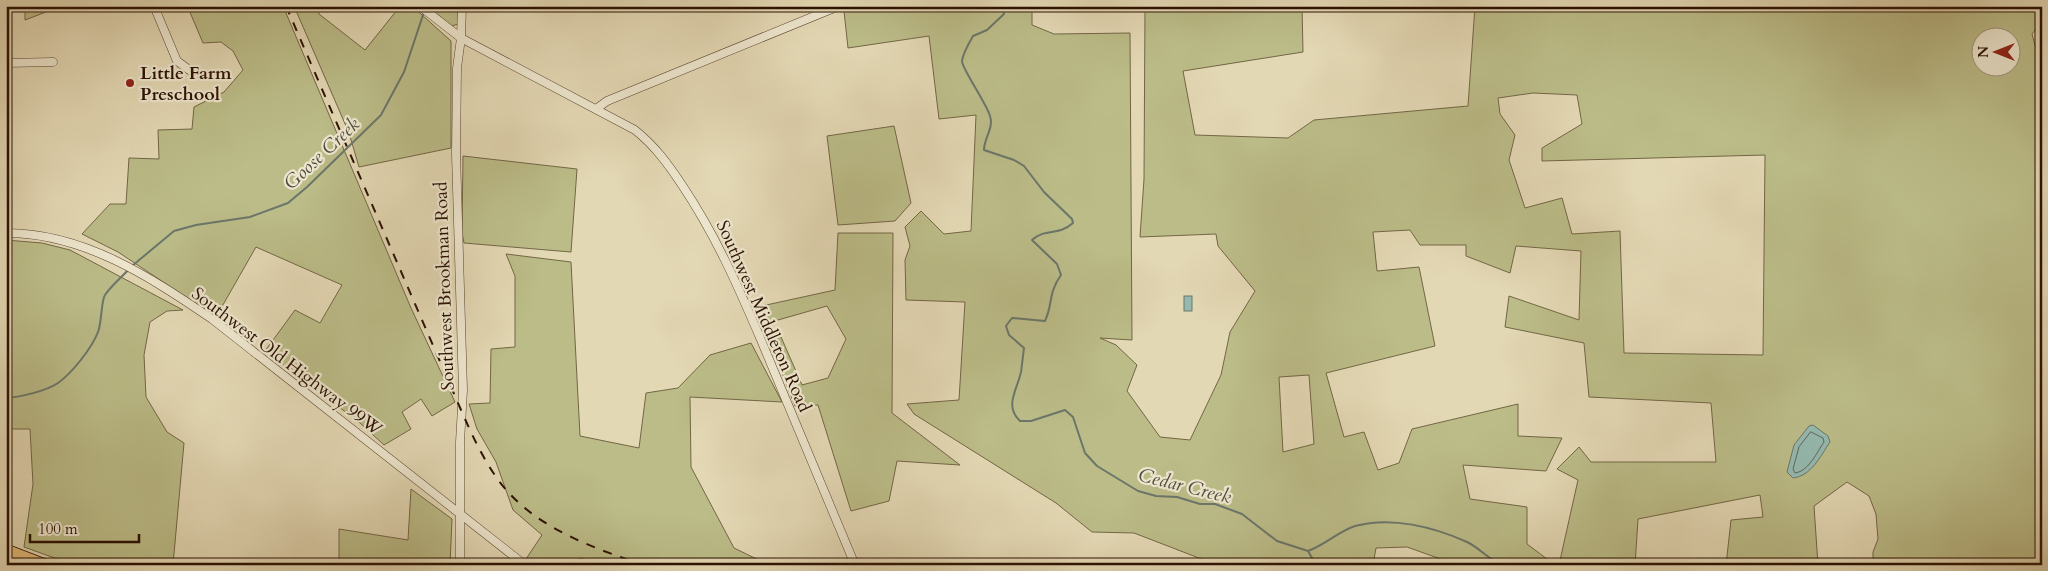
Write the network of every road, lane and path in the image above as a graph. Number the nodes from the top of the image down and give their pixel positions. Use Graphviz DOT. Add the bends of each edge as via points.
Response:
graph roads {
  1 [pos="154,6"];
  2 [pos="420,6"];
  3 [pos="462,6"];
  4 [pos="839,6"];
  5 [pos="462,38"];
  6 [pos="53,62"];
  7 [pos="6,63"];
  8 [pos="195,74"];
  9 [pos="596,109"];
  10 [pos="6,233"];
  11 [pos="460,513"];
  12 [pos="6,550"];
  13 [pos="45,565"];
  14 [pos="460,565"];
  15 [pos="525,565"];
  16 [pos="855,565"];
  1 -- 8 [label="street" via="177,61"];
  2 -- 5 [label="street, Southwest Middleton Road"];
  3 -- 5 [label="street, Southwest Brookman Road"];
  4 -- 9 [label="street" via="607,101"];
  5 -- 9 [label="street, Southwest Middleton Road"];
  5 -- 11 [label="street, Southwest Brookman Road" via="457,68 456,154 463,390"];
  6 -- 7 [label="street"];
  9 -- 16 [label="street, Southwest Middleton Road" via="636,130 651,142 713,235 782,389"];
  10 -- 11 [label="street, Southwest Old Highway 99W" via="48,236 84,246 178,297 220,325"];
  11 -- 14 [label="street, Southwest Brookman Road"];
  11 -- 15 [label="street, Southwest Old Highway 99W"];
  12 -- 13 [label="highway"];
}
